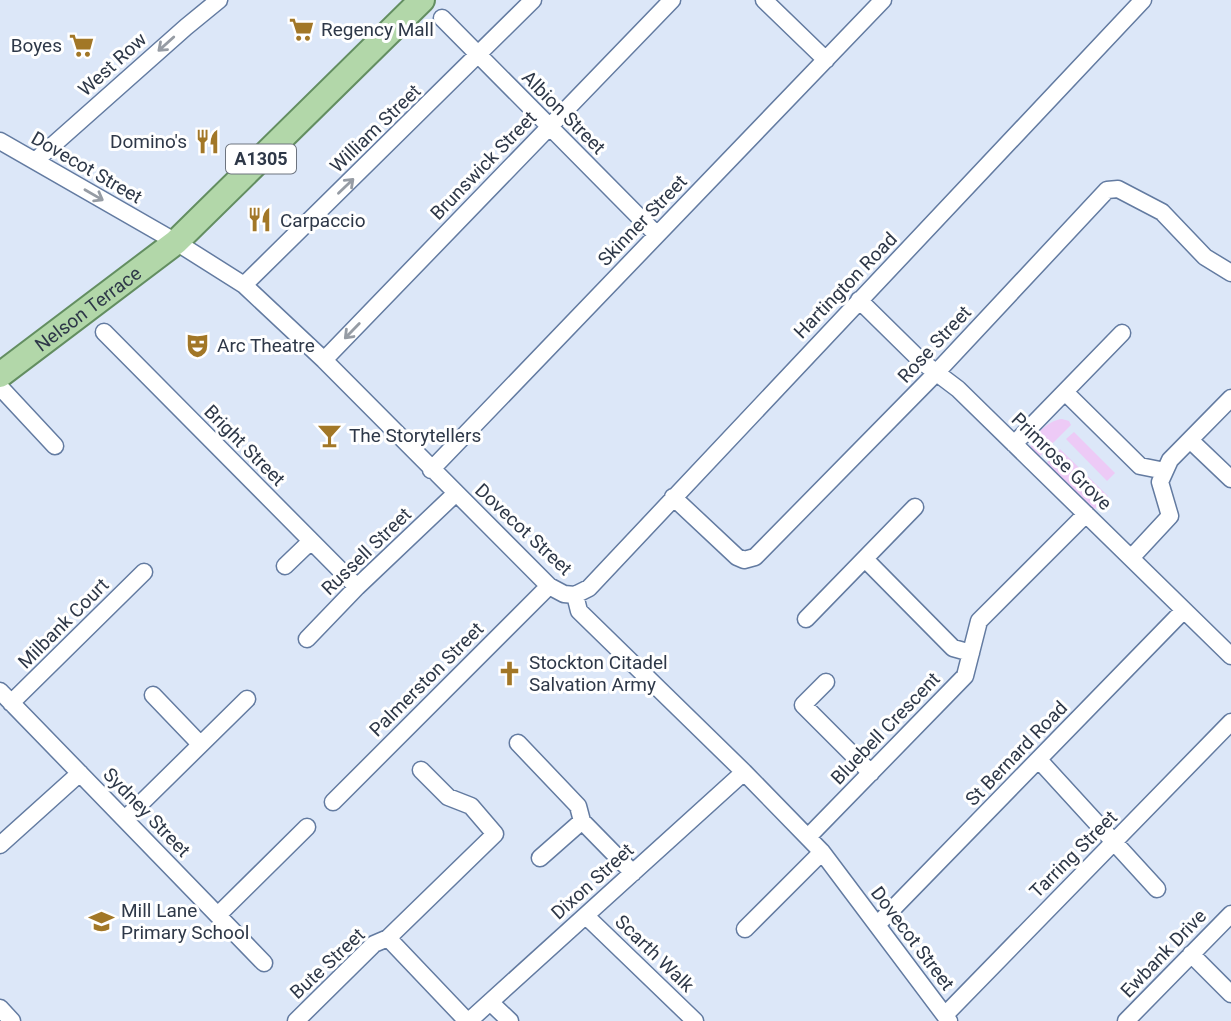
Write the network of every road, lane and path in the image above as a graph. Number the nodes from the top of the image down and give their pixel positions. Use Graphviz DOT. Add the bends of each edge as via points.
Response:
graph roads {
  1 [pos="219,0"];
  2 [pos="422,0"];
  3 [pos="533,0"];
  4 [pos="672,0"];
  5 [pos="764,0"];
  6 [pos="883,0"];
  7 [pos="1143,0"];
  8 [pos="442,18"];
  9 [pos="478,56"];
  10 [pos="825,60"];
  11 [pos="549,127"];
  12 [pos="0,141"];
  13 [pos="35,162"];
  14 [pos="657,235"];
  15 [pos="176,242"];
  16 [pos="1231,272"];
  17 [pos="244,285"];
  18 [pos="859,300"];
  19 [pos="104,332"];
  20 [pos="1122,333"];
  21 [pos="324,360"];
  22 [pos="936,373"];
  23 [pos="0,375"];
  24 [pos="0,387"];
  25 [pos="1065,392"];
  26 [pos="1231,398"];
  27 [pos="1190,440"];
  28 [pos="1014,444"];
  29 [pos="55,446"];
  30 [pos="431,470"];
  31 [pos="1165,471"];
  32 [pos="1231,479"];
  33 [pos="455,494"];
  34 [pos="673,497"];
  35 [pos="915,507"];
  36 [pos="1086,514"];
  37 [pos="311,541"];
  38 [pos="1131,558"];
  39 [pos="865,559"];
  40 [pos="285,566"];
  41 [pos="144,572"];
  42 [pos="549,586"];
  43 [pos="357,587"];
  44 [pos="575,595"];
  45 [pos="1184,610"];
  46 [pos="806,618"];
  47 [pos="307,639"];
  48 [pos="971,653"];
  49 [pos="1231,656"];
  50 [pos="826,682"];
  51 [pos="153,695"];
  52 [pos="6,697"];
  53 [pos="247,699"];
  54 [pos="1231,722"];
  55 [pos="518,743"];
  56 [pos="200,744"];
  57 [pos="1039,760"];
  58 [pos="422,770"];
  59 [pos="744,772"];
  60 [pos="80,773"];
  61 [pos="871,773"];
  62 [pos="333,802"];
  63 [pos="125,819"];
  64 [pos="582,821"];
  65 [pos="307,827"];
  66 [pos="808,837"];
  67 [pos="1116,842"];
  68 [pos="0,845"];
  69 [pos="822,852"];
  70 [pos="540,858"];
  71 [pos="633,873"];
  72 [pos="1157,889"];
  73 [pos="1231,914"];
  74 [pos="218,915"];
  75 [pos="586,916"];
  76 [pos="877,925"];
  77 [pos="745,929"];
  78 [pos="388,938"];
  79 [pos="1191,954"];
  80 [pos="264,963"];
  81 [pos="1231,994"];
  82 [pos="491,1002"];
  83 [pos="0,1008"];
  84 [pos="947,1018"];
  85 [pos="12,1021"];
  86 [pos="296,1021"];
  87 [pos="468,1021"];
  88 [pos="510,1021"];
  89 [pos="695,1021"];
  90 [pos="1126,1021"];
  1 -- 13 [label="street, West Row, one-way"];
  2 -- 15 [label="main road, A1305"];
  3 -- 9 [label="street, William Street"];
  4 -- 11 [label="street, Brunswick Street"];
  5 -- 10 [label="street"];
  6 -- 10 [label="street, Skinner Street"];
  7 -- 18 [label="street, Hartington Road"];
  8 -- 9 [label="street, Albion Street"];
  9 -- 11 [label="street, Albion Street"];
  17 -- 9 [label="street, William Street, one-way"];
  10 -- 14 [label="street, Skinner Street"];
  11 -- 14 [label="street, Albion Street"];
  11 -- 21 [label="street, Brunswick Street, one-way"];
  12 -- 13 [label="street, Dovecot Street"];
  13 -- 15 [label="street, Dovecot Street, one-way"];
  14 -- 30 [label="street, Skinner Street"];
  15 -- 17 [label="street, Dovecot Street"];
  15 -- 23 [label="main road, Nelson Terrace / A1305"];
  16 -- 22 [label="street, Rose Street" via="1205,257 1162,212 1112,188"];
  17 -- 21 [label="street, Dovecot Street"];
  18 -- 22 [label="street, Primrose Grove"];
  18 -- 34 [label="street, Hartington Road"];
  19 -- 37 [label="street, Bright Street"];
  20 -- 25 [label="street"];
  21 -- 30 [label="street, Dovecot Street"];
  22 -- 28 [label="street, Primrose Grove"];
  22 -- 34 [label="street, Rose Street" via="749,560 737,558"];
  24 -- 29 [label="street"];
  25 -- 28 [label="street"];
  25 -- 31 [label="street" via="1140,467"];
  26 -- 27 [label="street"];
  27 -- 31 [label="street"];
  27 -- 32 [label="street"];
  28 -- 36 [label="street, Primrose Grove"];
  30 -- 33 [label="street, Dovecot Street"];
  31 -- 38 [label="street" via="1160,482 1170,516"];
  33 -- 42 [label="street, Dovecot Street"];
  33 -- 43 [label="street, Russell Street"];
  34 -- 44 [label="street, Hartington Road" via="589,588"];
  35 -- 39 [label="street"];
  36 -- 38 [label="street, Primrose Grove"];
  36 -- 48 [label="street, Bluebell Crescent" via="979,621"];
  37 -- 40 [label="street"];
  37 -- 43 [label="street, Bright Street"];
  38 -- 45 [label="street, Primrose Grove"];
  39 -- 46 [label="street"];
  39 -- 48 [label="street" via="953,648"];
  41 -- 52 [label="street, Milbank Court"];
  42 -- 44 [label="street, Dovecot Street"];
  42 -- 62 [label="street, Palmerston Street"];
  43 -- 47 [label="street, Russell Street"];
  44 -- 59 [label="street, Dovecot Street" via="579,611"];
  45 -- 49 [label="street, Primrose Grove"];
  45 -- 57 [label="street, St Bernard Road"];
  48 -- 61 [label="street, Bluebell Crescent" via="965,676"];
  50 -- 61 [label="street" via="803,705"];
  51 -- 56 [label="street"];
  52 -- 60 [label="street, Sydney Street"];
  53 -- 56 [label="street"];
  54 -- 67 [label="street, Tarring Street"];
  55 -- 64 [label="street" via="578,806"];
  56 -- 63 [label="street"];
  57 -- 67 [label="street"];
  57 -- 76 [label="street, St Bernard Road"];
  58 -- 78 [label="street, Bute Street" via="448,797 471,806 495,834"];
  59 -- 66 [label="street, Dovecot Street"];
  59 -- 71 [label="street, Dixon Street"];
  60 -- 63 [label="street, Sydney Street"];
  60 -- 68 [label="street"];
  61 -- 66 [label="street, Bluebell Crescent"];
  63 -- 74 [label="street, Sydney Street"];
  64 -- 70 [label="street"];
  64 -- 71 [label="street"];
  65 -- 74 [label="street"];
  66 -- 69 [label="street, Dovecot Street"];
  67 -- 72 [label="street"];
  67 -- 84 [label="street, Tarring Street"];
  69 -- 76 [label="street, Dovecot Street"];
  69 -- 77 [label="street"];
  71 -- 75 [label="street, Dixon Street"];
  73 -- 79 [label="street, Ewbank Drive"];
  74 -- 80 [label="street, Sydney Street"];
  75 -- 82 [label="street, Dixon Street"];
  75 -- 89 [label="street, Scarth Walk"];
  76 -- 84 [label="street, Dovecot Street"];
  78 -- 86 [label="street, Bute Street" via="374,944"];
  78 -- 87 [label="street"];
  79 -- 81 [label="street"];
  79 -- 90 [label="street, Ewbank Drive"];
  82 -- 87 [label="street, Dixon Street"];
  82 -- 88 [label="street"];
  83 -- 85 [label="street"];
}
